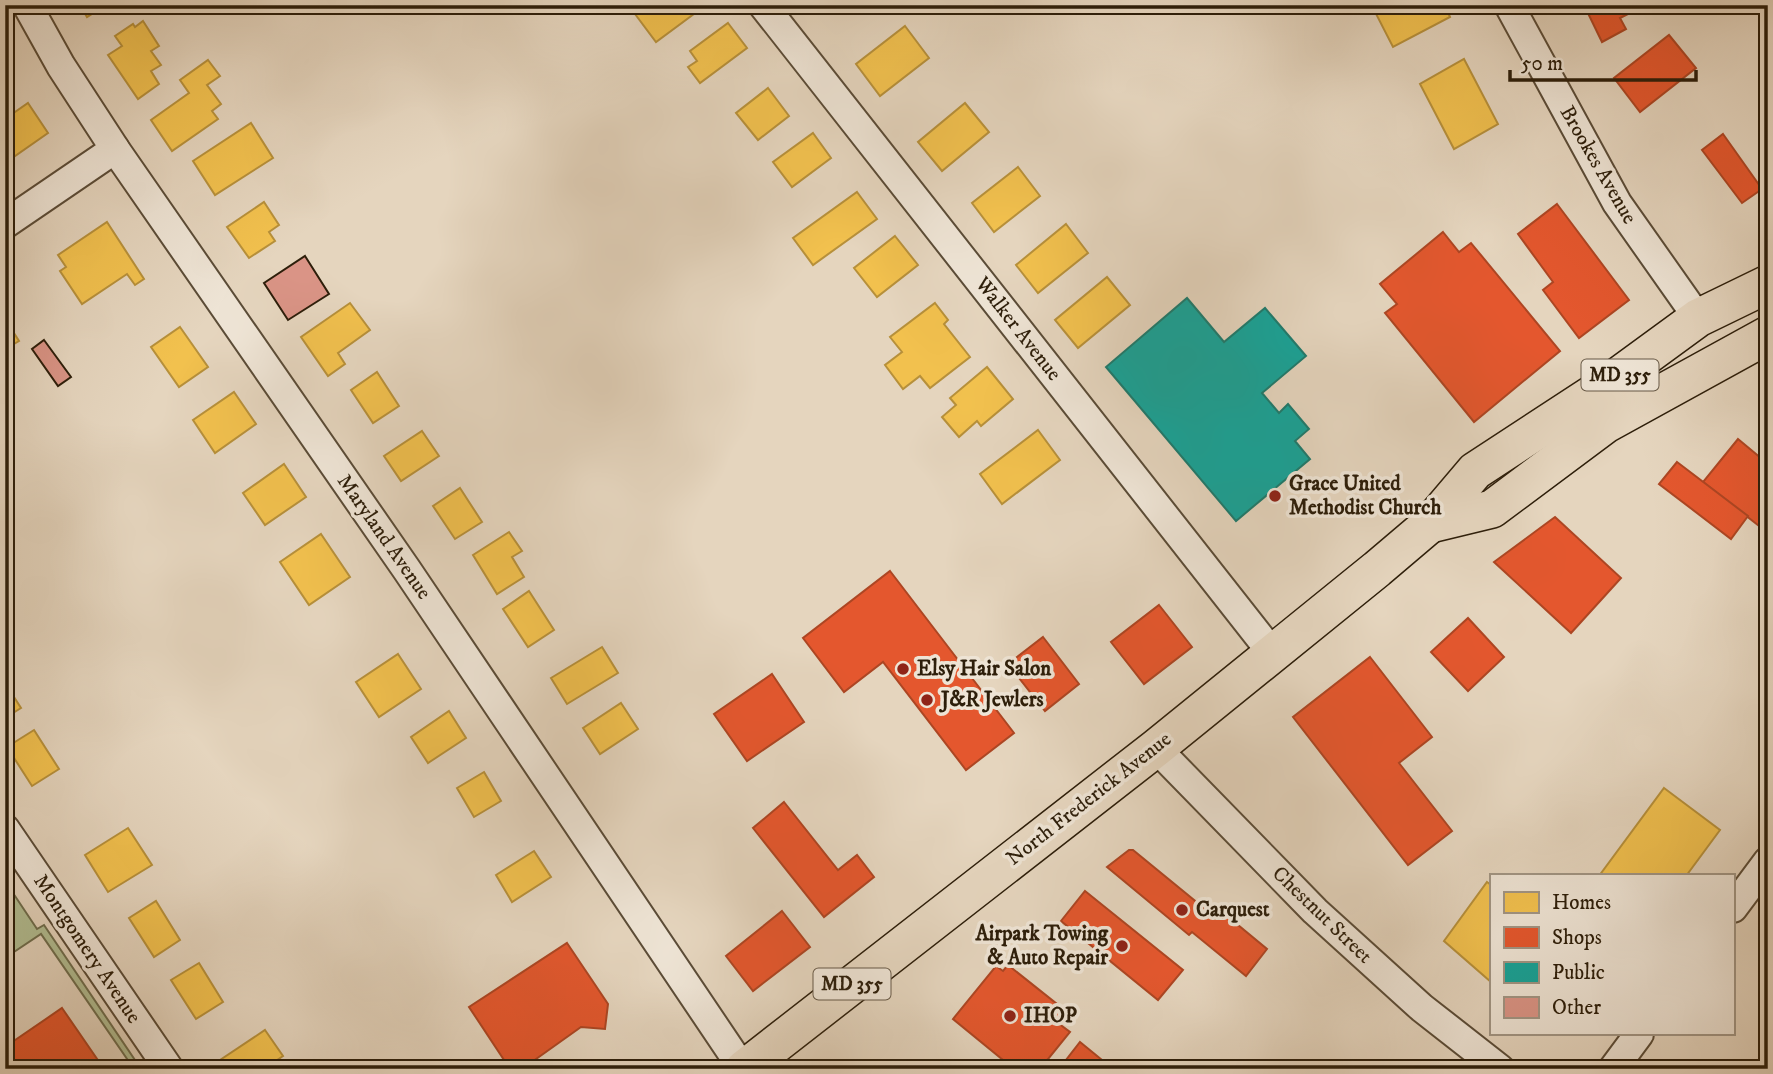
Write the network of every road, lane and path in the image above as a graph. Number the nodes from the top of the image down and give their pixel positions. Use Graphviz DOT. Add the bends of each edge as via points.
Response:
graph roads {
  1 [pos="27,5"];
  2 [pos="763,5"];
  3 [pos="1509,5"];
  4 [pos="115,149"];
  5 [pos="5,224"];
  6 [pos="1768,284"];
  7 [pos="1698,318"];
  8 [pos="1768,335"];
  9 [pos="1430,524"];
  10 [pos="1273,654"];
  11 [pos="1156,748"];
  12 [pos="5,829"];
  13 [pos="1768,861"];
  14 [pos="1734,907"];
  15 [pos="1638,1036"];
  16 [pos="169,1069"];
  17 [pos="743,1069"];
  18 [pos="1500,1069"];
  19 [pos="1613,1069"];
  1 -- 4 [label="street, Maryland Avenue"];
  2 -- 10 [label="street, Walker Avenue"];
  3 -- 7 [label="street, Brookes Avenue" via="1617,203"];
  4 -- 5 [label="street"];
  4 -- 17 [label="street, Maryland Avenue" via="415,581"];
  6 -- 7 [label="main road, North Frederick Avenue / MD 355"];
  7 -- 9 [label="main road, North Frederick Avenue / MD 355" via="1475,471"];
  8 -- 9 [label="main road, North Frederick Avenue / MD 355" via="1606,424 1492,509"];
  9 -- 10 [label="main road, North Frederick Avenue / MD 355"];
  10 -- 11 [label="main road, North Frederick Avenue / MD 355"];
  11 -- 17 [label="main road, North Frederick Avenue / MD 355"];
  11 -- 18 [label="street, Chestnut Street" via="1315,911 1422,1008"];
  12 -- 16 [label="street, Montgomery Avenue"];
  13 -- 14 [label="street"];
  15 -- 19 [label="street"];
}
